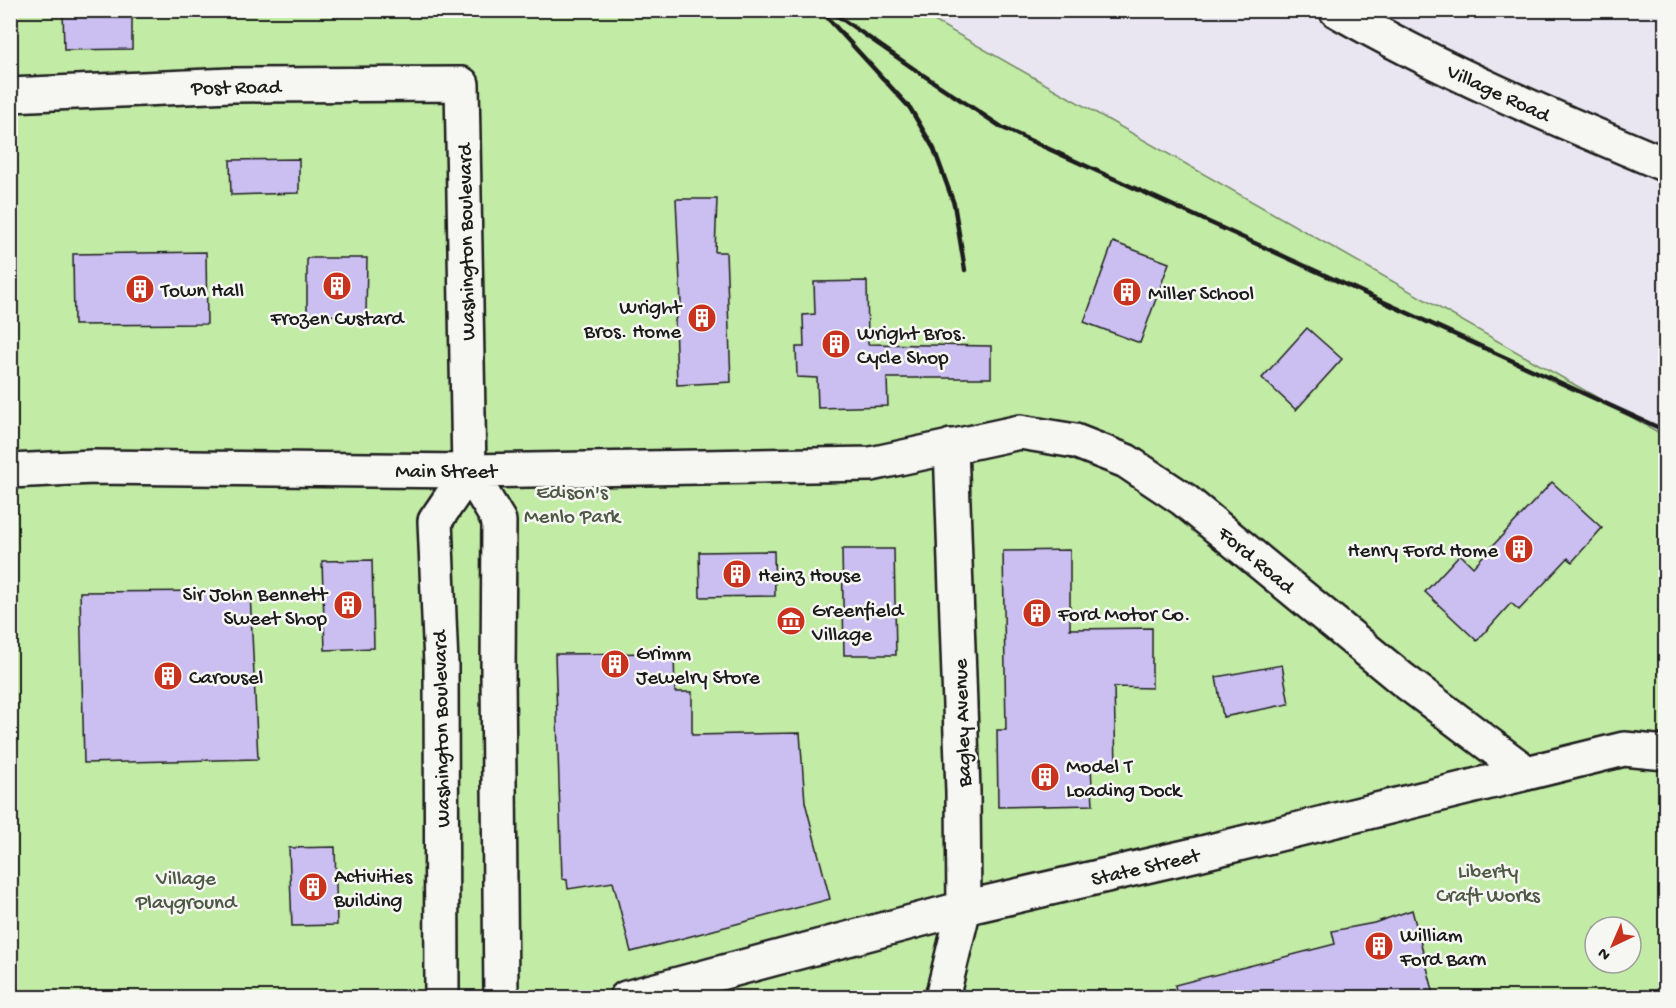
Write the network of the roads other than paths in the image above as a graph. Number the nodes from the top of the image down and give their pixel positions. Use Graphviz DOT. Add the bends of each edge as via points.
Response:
graph roads {
  1 [pos="1336,10"];
  2 [pos="462,84"];
  3 [pos="10,95"];
  4 [pos="1665,165"];
  5 [pos="951,446"];
  6 [pos="10,471"];
  7 [pos="469,471"];
  8 [pos="1665,753"];
  9 [pos="1527,773"];
  10 [pos="963,908"];
  11 [pos="442,998"];
  12 [pos="501,998"];
  13 [pos="626,998"];
  14 [pos="942,998"];
  1 -- 4 [label="street, Village Road" via="1484,86"];
  2 -- 3 [label="street, Post Road" via="231,85"];
  2 -- 7 [label="street, Washington Boulevard"];
  5 -- 7 [label="street, Main Street" via="871,464"];
  5 -- 9 [label="street, Ford Road" via="1020,432 1075,441 1126,461 1183,499 1402,679"];
  5 -- 10 [label="street, Bagley Avenue" via="963,792"];
  6 -- 7 [label="street, Main Street" via="104,467"];
  7 -- 11 [label="street, Washington Boulevard" via="435,521 441,665"];
  7 -- 12 [label="street" via="499,520"];
  8 -- 9 [label="street, State Street" via="1624,750"];
  9 -- 10 [label="street, State Street"];
  10 -- 13 [label="street, State Street"];
  10 -- 14 [label="street, Bagley Avenue"];
}
